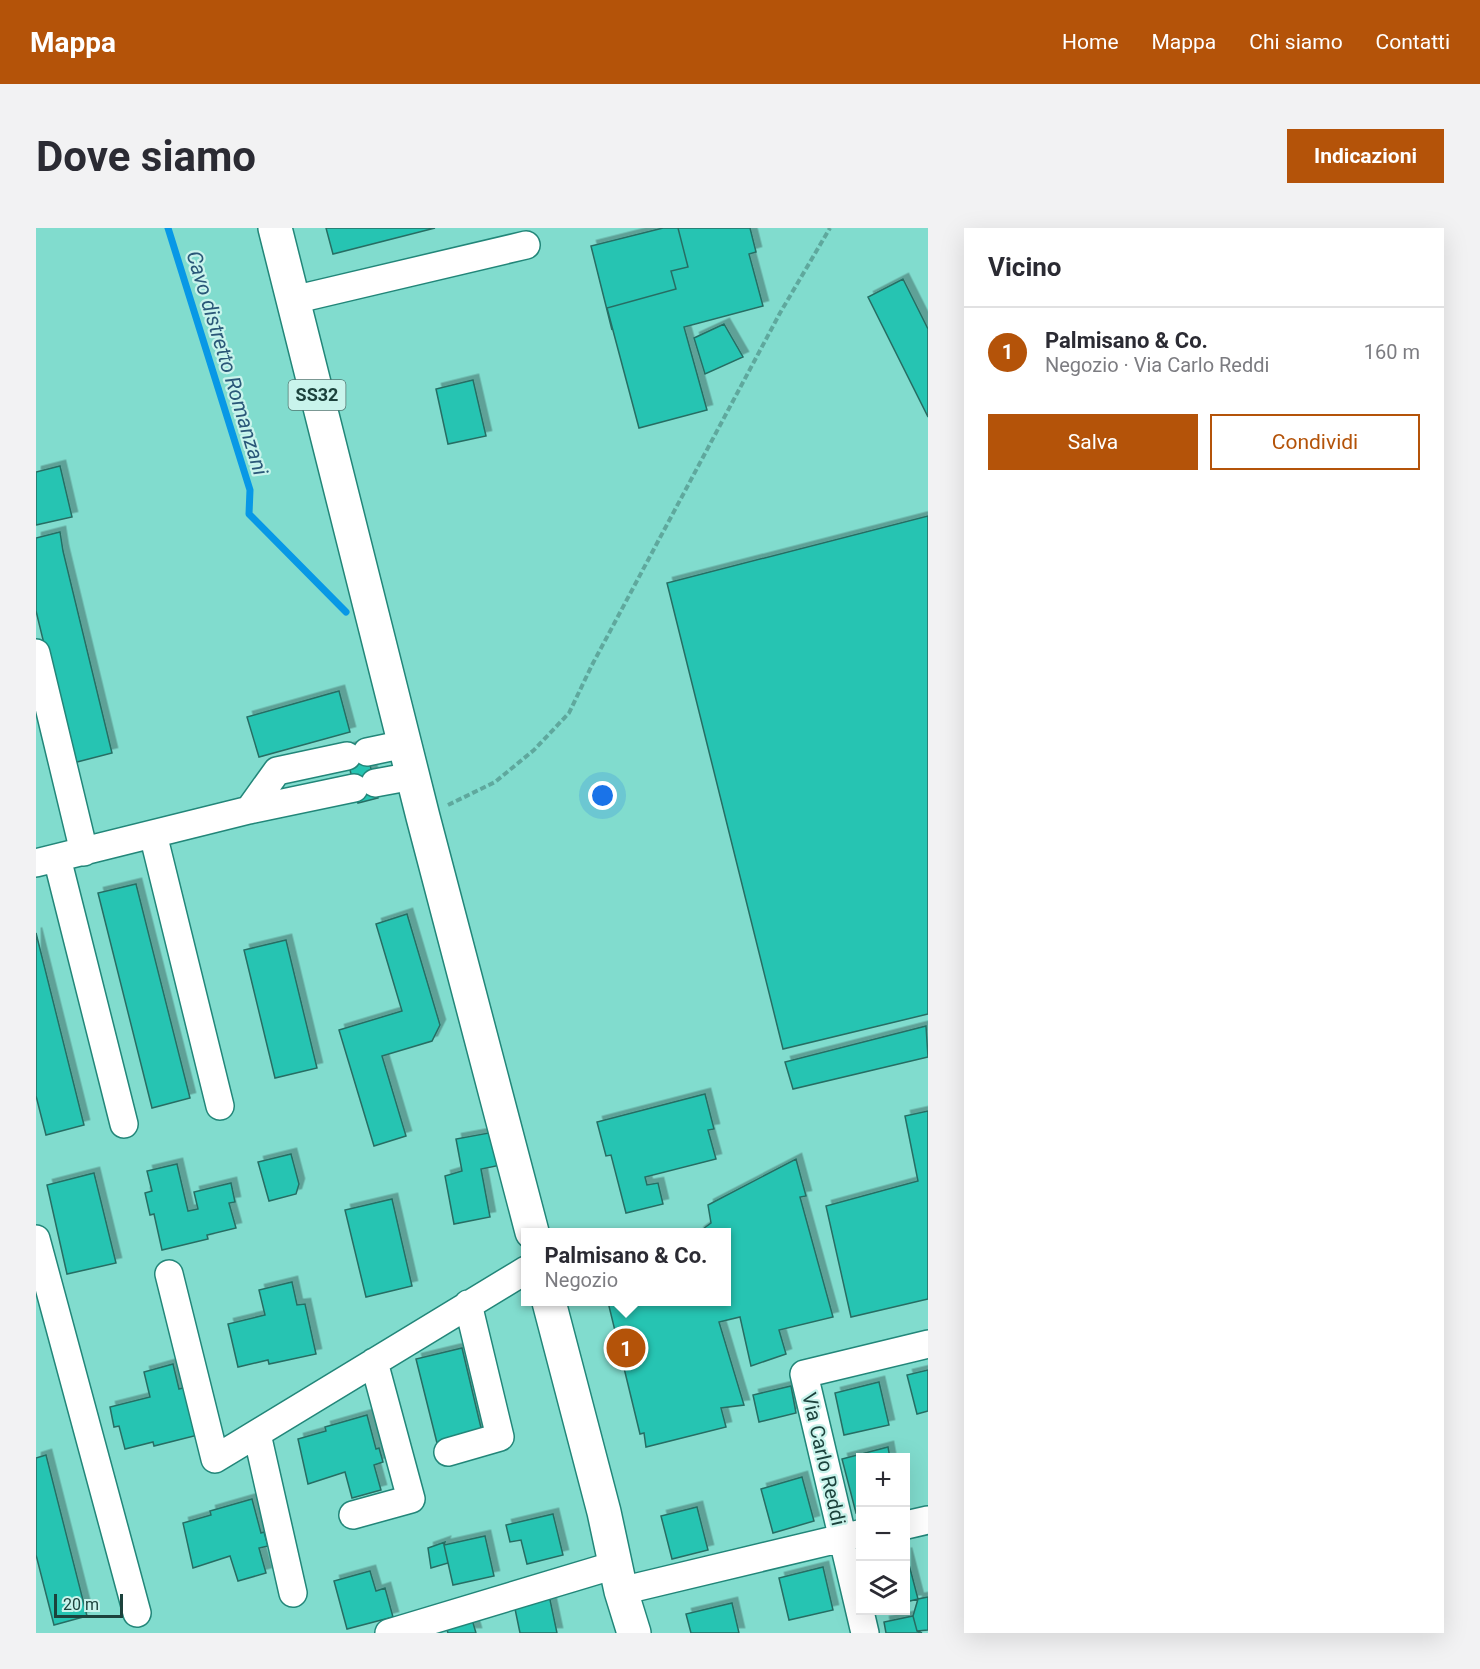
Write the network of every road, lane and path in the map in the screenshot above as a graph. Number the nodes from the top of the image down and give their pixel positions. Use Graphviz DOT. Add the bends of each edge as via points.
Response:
graph roads {
  1 [pos="275,228"];
  2 [pos="830,228"];
  3 [pos="526,245"];
  4 [pos="293,300"];
  5 [pos="36,653"];
  6 [pos="405,744"];
  7 [pos="413,776"];
  8 [pos="249,810"];
  9 [pos="423,817"];
  10 [pos="153,834"];
  11 [pos="84,852"];
  12 [pos="47,861"];
  13 [pos="220,1106"];
  14 [pos="124,1124"];
  15 [pos="531,1228"];
  16 [pos="38,1256"];
  17 [pos="521,1272"];
  18 [pos="170,1274"];
  19 [pos="468,1304"];
  20 [pos="550,1306"];
  21 [pos="928,1344"];
  22 [pos="374,1362"];
  23 [pos="256,1434"];
  24 [pos="448,1452"];
  25 [pos="353,1515"];
  26 [pos="928,1520"];
  27 [pos="910,1524"];
  28 [pos="851,1536"];
  29 [pos="618,1578"];
  30 [pos="293,1593"];
  31 [pos="137,1613"];
  32 [pos="633,1632"];
  33 [pos="389,1633"];
  34 [pos="865,1633"];
  1 -- 4 [label="main road, SS32"];
  2 -- 9 [label="path" via="775,323 569,713 534,750 495,782"];
  3 -- 4 [label="street"];
  4 -- 6 [label="main road, SS32"];
  5 -- 11 [label="street"];
  6 -- 7 [label="main road"];
  6 -- 8 [label="street" via="277,771"];
  7 -- 8 [label="street"];
  7 -- 9 [label="main road"];
  8 -- 10 [label="street"];
  9 -- 15 [label="main road"];
  10 -- 11 [label="street"];
  10 -- 13 [label="street"];
  11 -- 12 [label="street"];
  12 -- 14 [label="street"];
  16 -- 31 [label="street"];
  17 -- 19 [label="street"];
  18 -- 23 [label="street" via="215,1459"];
  19 -- 22 [label="street"];
  19 -- 24 [label="street" via="500,1437"];
  20 -- 29 [label="main road"];
  21 -- 28 [label="street, Via Carlo Reddi" via="804,1374"];
  22 -- 23 [label="street"];
  22 -- 25 [label="street" via="411,1499"];
  23 -- 30 [label="street"];
  26 -- 27 [label="street"];
  28 -- 29 [label="street"];
  28 -- 34 [label="street, Via Carlo Reddi"];
  29 -- 32 [label="main road"];
  29 -- 33 [label="street"];
}
